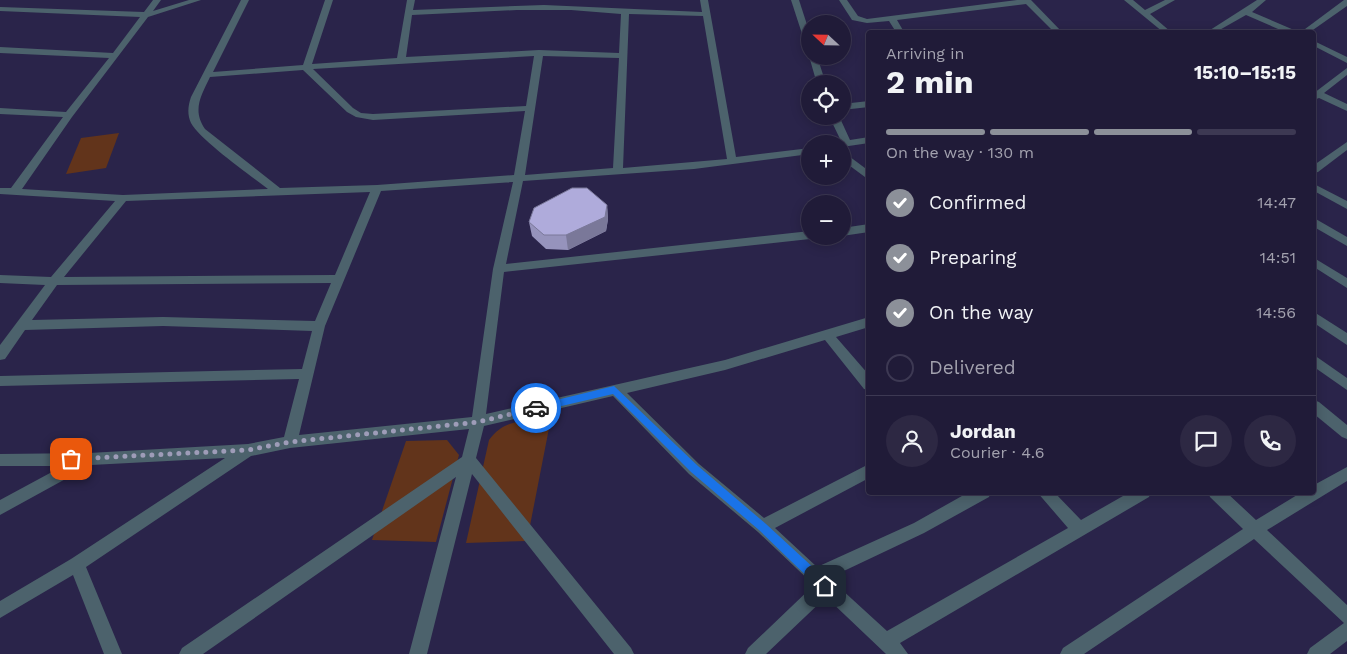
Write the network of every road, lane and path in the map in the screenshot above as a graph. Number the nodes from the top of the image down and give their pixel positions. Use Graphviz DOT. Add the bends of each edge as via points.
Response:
graph roads {
  1 [pos="11,0"];
  2 [pos="157,0"];
  3 [pos="197,0"];
  4 [pos="245,0"];
  5 [pos="329,0"];
  6 [pos="411,0"];
  7 [pos="704,0"];
  8 [pos="795,0"];
  9 [pos="843,0"];
  10 [pos="1128,0"];
  11 [pos="1171,0"];
  12 [pos="1262,0"];
  13 [pos="1027,1"];
  14 [pos="1347,2"];
  15 [pos="562,4"];
  16 [pos="0,8"];
  17 [pos="625,12"];
  18 [pos="1246,12"];
  19 [pos="409,13"];
  20 [pos="707,14"];
  21 [pos="1144,14"];
  22 [pos="147,15"];
  23 [pos="801,18"];
  24 [pos="892,18"];
  25 [pos="899,30"];
  26 [pos="1056,30"];
  27 [pos="1164,30"];
  28 [pos="1214,30"];
  29 [pos="1286,30"];
  30 [pos="1308,30"];
  31 [pos="1316,45"];
  32 [pos="0,50"];
  33 [pos="539,53"];
  34 [pos="115,56"];
  35 [pos="622,56"];
  36 [pos="401,60"];
  37 [pos="1347,60"];
  38 [pos="306,68"];
  39 [pos="1347,71"];
  40 [pos="206,75"];
  41 [pos="1337,79"];
  42 [pos="1347,84"];
  43 [pos="1316,95"];
  44 [pos="866,104"];
  45 [pos="851,106"];
  46 [pos="531,108"];
  47 [pos="1347,108"];
  48 [pos="0,111"];
  49 [pos="69,116"];
  50 [pos="866,140"];
  51 [pos="851,143"];
  52 [pos="1347,145"];
  53 [pos="801,152"];
  54 [pos="732,161"];
  55 [pos="851,162"];
  56 [pos="1316,168"];
  57 [pos="618,172"];
  58 [pos="866,174"];
  59 [pos="519,177"];
  60 [pos="1316,187"];
  61 [pos="377,188"];
  62 [pos="0,191"];
  63 [pos="14,192"];
  64 [pos="278,192"];
  65 [pos="123,198"];
  66 [pos="1347,206"];
  67 [pos="1316,223"];
  68 [pos="866,228"];
  69 [pos="851,231"];
  70 [pos="801,236"];
  71 [pos="1347,242"];
  72 [pos="1316,263"];
  73 [pos="499,269"];
  74 [pos="0,279"];
  75 [pos="339,279"];
  76 [pos="54,281"];
  77 [pos="1347,284"];
  78 [pos="1316,318"];
  79 [pos="866,323"];
  80 [pos="23,325"];
  81 [pos="320,326"];
  82 [pos="827,334"];
  83 [pos="1347,340"];
  84 [pos="2,350"];
  85 [pos="1316,362"];
  86 [pos="306,374"];
  87 [pos="0,381"];
  88 [pos="866,381"];
  89 [pos="1347,385"];
  90 [pos="614,390"];
  91 [pos="1316,408"];
  92 [pos="478,422"];
  93 [pos="1347,433"];
  94 [pos="290,442"];
  95 [pos="248,450"];
  96 [pos="89,459"];
  97 [pos="0,460"];
  98 [pos="469,460"];
  99 [pos="866,472"];
  100 [pos="1347,473"];
  101 [pos="1316,492"];
  102 [pos="979,495"];
  103 [pos="1047,495"];
  104 [pos="1136,495"];
  105 [pos="1218,495"];
  106 [pos="1311,495"];
  107 [pos="0,508"];
  108 [pos="763,527"];
  109 [pos="1080,530"];
  110 [pos="1254,530"];
  111 [pos="77,564"];
  112 [pos="821,581"];
  113 [pos="0,610"];
  114 [pos="1347,616"];
  115 [pos="1347,630"];
  116 [pos="887,641"];
  117 [pos="113,654"];
  118 [pos="188,654"];
  119 [pos="418,654"];
  120 [pos="625,654"];
  121 [pos="754,654"];
  122 [pos="899,654"];
  123 [pos="1069,654"];
  124 [pos="1316,654"];
  1 -- 16 [label="street"];
  2 -- 22 [label="street"];
  3 -- 22 [label="street"];
  4 -- 40 [label="street"];
  5 -- 38 [label="street"];
  6 -- 19 [label="street"];
  7 -- 20 [label="street"];
  8 -- 23 [label="street"];
  9 -- 24 [label="street" via="854,18"];
  10 -- 21 [label="street"];
  11 -- 21 [label="street"];
  12 -- 18 [label="street"];
  13 -- 24 [label="street"];
  13 -- 26 [label="street"];
  14 -- 30 [label="street"];
  15 -- 17 [label="street"];
  15 -- 19 [label="street"];
  16 -- 22 [label="street"];
  17 -- 20 [label="street"];
  17 -- 35 [label="street"];
  18 -- 28 [label="street"];
  18 -- 29 [label="street"];
  19 -- 36 [label="street"];
  20 -- 54 [label="street"];
  21 -- 27 [label="street"];
  22 -- 34 [label="street"];
  24 -- 25 [label="street"];
  31 -- 37 [label="street"];
  32 -- 34 [label="street"];
  33 -- 35 [label="street"];
  33 -- 36 [label="street"];
  33 -- 46 [label="street"];
  34 -- 49 [label="street"];
  35 -- 57 [label="street"];
  36 -- 38 [label="street"];
  38 -- 40 [label="street"];
  38 -- 46 [label="street" via="359,115 373,117"];
  39 -- 41 [label="street"];
  40 -- 64 [label="street" via="192,106 194,121 201,131"];
  41 -- 42 [label="street"];
  41 -- 43 [label="street"];
  43 -- 47 [label="street"];
  44 -- 45 [label="street"];
  46 -- 59 [label="street"];
  48 -- 49 [label="street"];
  49 -- 63 [label="street"];
  50 -- 51 [label="street"];
  52 -- 56 [label="street"];
  53 -- 54 [label="street"];
  54 -- 57 [label="street"];
  55 -- 58 [label="street"];
  57 -- 59 [label="street"];
  59 -- 61 [label="street"];
  59 -- 73 [label="street"];
  60 -- 66 [label="street"];
  61 -- 64 [label="street"];
  61 -- 75 [label="street"];
  62 -- 63 [label="street"];
  63 -- 65 [label="street"];
  64 -- 65 [label="street"];
  65 -- 76 [label="street"];
  67 -- 71 [label="street"];
  68 -- 69 [label="street"];
  70 -- 73 [label="street"];
  72 -- 77 [label="street"];
  73 -- 92 [label="street"];
  74 -- 76 [label="street"];
  75 -- 76 [label="street"];
  75 -- 81 [label="street"];
  76 -- 80 [label="street"];
  78 -- 83 [label="street"];
  79 -- 82 [label="street"];
  80 -- 81 [label="street" via="207,322"];
  80 -- 84 [label="street"];
  81 -- 86 [label="street"];
  82 -- 88 [label="street"];
  82 -- 90 [label="street" via="725,365"];
  85 -- 89 [label="street"];
  86 -- 87 [label="street"];
  86 -- 94 [label="street"];
  90 -- 92 [label="street"];
  90 -- 108 [label="street" via="694,469"];
  91 -- 93 [label="street"];
  92 -- 94 [label="street"];
  92 -- 98 [label="street"];
  94 -- 95 [label="street"];
  95 -- 96 [label="street"];
  95 -- 111 [label="street"];
  96 -- 97 [label="street"];
  96 -- 107 [label="street"];
  98 -- 118 [label="street"];
  98 -- 119 [label="street"];
  98 -- 120 [label="street"];
  99 -- 108 [label="street"];
  100 -- 101 [label="street"];
  102 -- 112 [label="street"];
  103 -- 109 [label="street"];
  104 -- 109 [label="street"];
  105 -- 110 [label="street"];
  106 -- 110 [label="street"];
  108 -- 112 [label="street"];
  109 -- 116 [label="street"];
  110 -- 114 [label="street"];
  110 -- 123 [label="street"];
  111 -- 113 [label="street"];
  111 -- 117 [label="street"];
  112 -- 116 [label="street"];
  112 -- 121 [label="street"];
  115 -- 124 [label="street"];
  116 -- 122 [label="street"];
}
